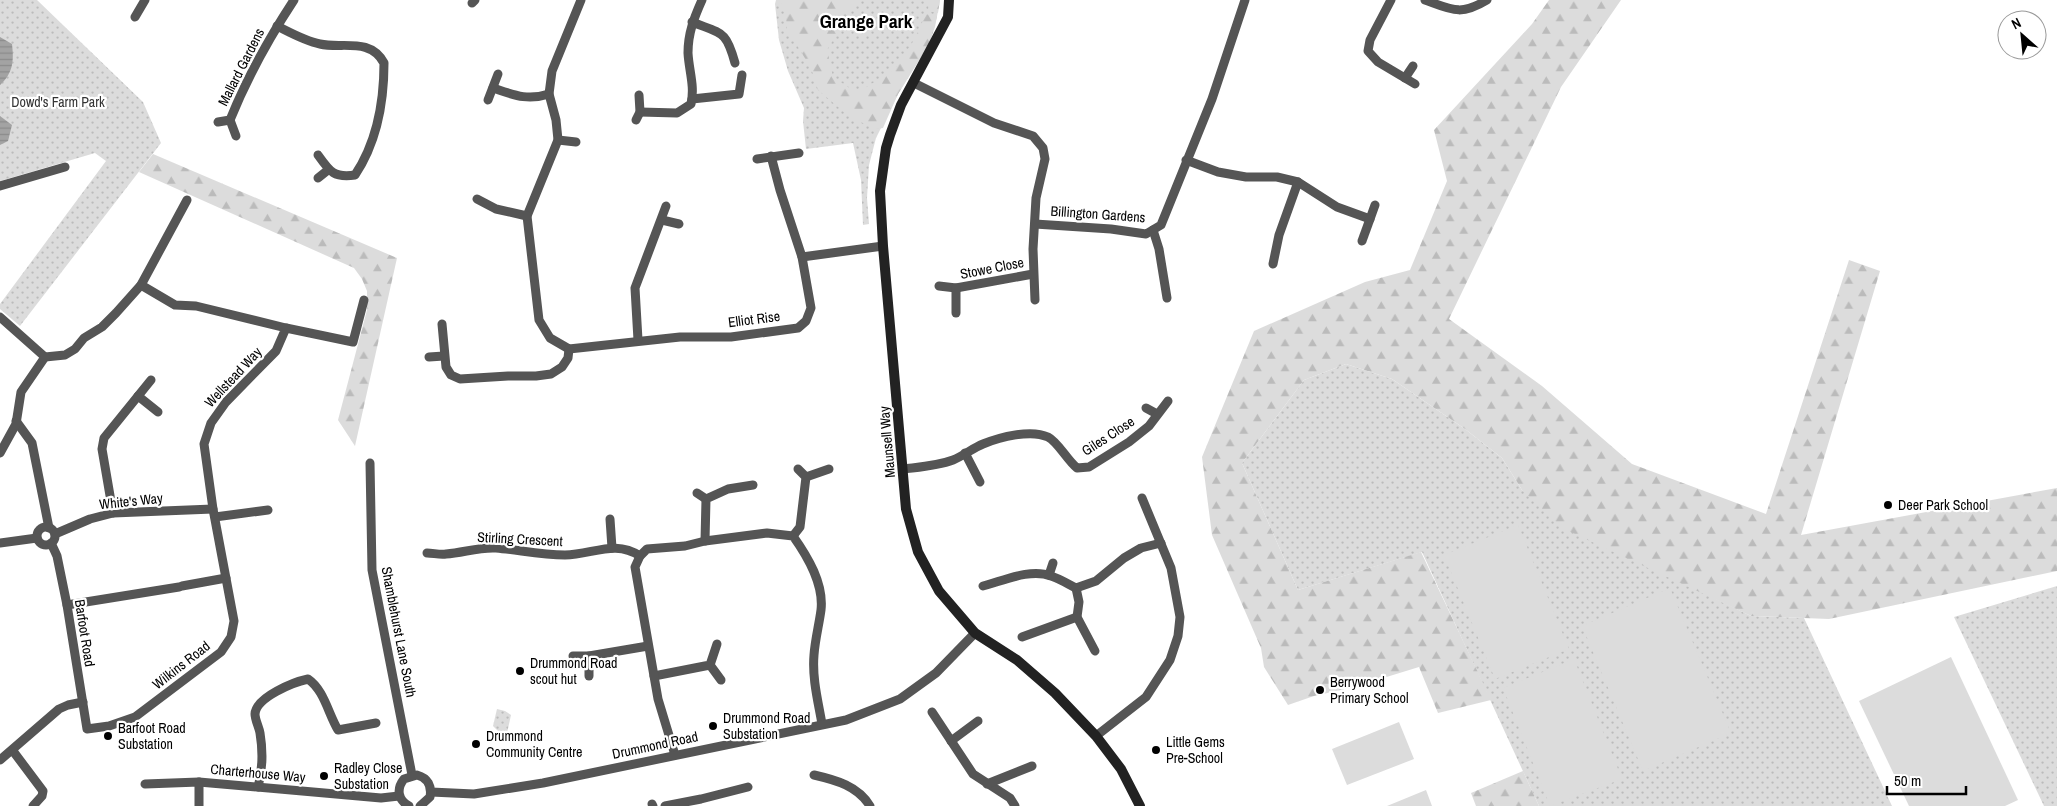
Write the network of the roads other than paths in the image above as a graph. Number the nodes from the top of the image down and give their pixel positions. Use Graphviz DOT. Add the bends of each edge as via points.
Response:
graph roads {
  1 [pos="145,0"];
  2 [pos="294,0"];
  3 [pos="581,0"];
  4 [pos="702,0"];
  5 [pos="949,0"];
  6 [pos="1245,0"];
  7 [pos="1391,0"];
  8 [pos="1425,0"];
  9 [pos="1487,0"];
  10 [pos="135,17"];
  11 [pos="692,22"];
  12 [pos="277,26"];
  13 [pos="735,62"];
  14 [pos="1413,66"];
  15 [pos="498,74"];
  16 [pos="742,75"];
  17 [pos="1404,78"];
  18 [pos="914,83"];
  19 [pos="1415,84"];
  20 [pos="493,88"];
  21 [pos="549,94"];
  22 [pos="638,95"];
  23 [pos="488,100"];
  24 [pos="692,100"];
  25 [pos="230,120"];
  26 [pos="218,122"];
  27 [pos="236,136"];
  28 [pos="558,140"];
  29 [pos="576,142"];
  30 [pos="799,153"];
  31 [pos="318,155"];
  32 [pos="771,156"];
  33 [pos="757,159"];
  34 [pos="1186,160"];
  35 [pos="66,167"];
  36 [pos="328,170"];
  37 [pos="318,178"];
  38 [pos="1298,182"];
  39 [pos="0,186"];
  40 [pos="477,199"];
  41 [pos="186,200"];
  42 [pos="1375,205"];
  43 [pos="666,206"];
  44 [pos="527,216"];
  45 [pos="1370,219"];
  46 [pos="662,220"];
  47 [pos="679,224"];
  48 [pos="1035,224"];
  49 [pos="1152,230"];
  50 [pos="1362,241"];
  51 [pos="883,246"];
  52 [pos="802,257"];
  53 [pos="1274,264"];
  54 [pos="1033,274"];
  55 [pos="141,285"];
  56 [pos="939,286"];
  57 [pos="956,288"];
  58 [pos="1167,298"];
  59 [pos="364,300"];
  60 [pos="1035,300"];
  61 [pos="956,313"];
  62 [pos="0,317"];
  63 [pos="442,324"];
  64 [pos="286,328"];
  65 [pos="638,340"];
  66 [pos="570,349"];
  67 [pos="444,356"];
  68 [pos="45,357"];
  69 [pos="429,357"];
  70 [pos="151,380"];
  71 [pos="138,396"];
  72 [pos="1168,401"];
  73 [pos="1146,408"];
  74 [pos="158,412"];
  75 [pos="1157,414"];
  76 [pos="16,421"];
  77 [pos="0,453"];
  78 [pos="965,453"];
  79 [pos="370,464"];
  80 [pos="798,469"];
  81 [pos="829,469"];
  82 [pos="903,469"];
  83 [pos="806,477"];
  84 [pos="980,482"];
  85 [pos="753,485"];
  86 [pos="697,493"];
  87 [pos="1142,498"];
  88 [pos="706,499"];
  89 [pos="268,510"];
  90 [pos="113,513"];
  91 [pos="214,513"];
  92 [pos="610,519"];
  93 [pos="52,531"];
  94 [pos="793,536"];
  95 [pos="37,538"];
  96 [pos="705,541"];
  97 [pos="0,543"];
  98 [pos="1161,543"];
  99 [pos="51,544"];
  100 [pos="612,548"];
  101 [pos="427,553"];
  102 [pos="640,556"];
  103 [pos="1053,563"];
  104 [pos="1050,576"];
  105 [pos="226,578"];
  106 [pos="983,586"];
  107 [pos="1076,588"];
  108 [pos="67,605"];
  109 [pos="1077,617"];
  110 [pos="976,633"];
  111 [pos="1022,637"];
  112 [pos="717,644"];
  113 [pos="648,646"];
  114 [pos="1095,651"];
  115 [pos="573,656"];
  116 [pos="589,656"];
  117 [pos="710,665"];
  118 [pos="590,676"];
  119 [pos="654,676"];
  120 [pos="721,680"];
  121 [pos="83,702"];
  122 [pos="932,712"];
  123 [pos="978,721"];
  124 [pos="376,723"];
  125 [pos="822,724"];
  126 [pos="87,729"];
  127 [pos="1096,736"];
  128 [pos="951,741"];
  129 [pos="13,751"];
  130 [pos="675,755"];
  131 [pos="0,760"];
  132 [pos="1032,766"];
  133 [pos="412,775"];
  134 [pos="814,775"];
  135 [pos="199,782"];
  136 [pos="145,784"];
  137 [pos="987,784"];
  138 [pos="258,787"];
  139 [pos="749,787"];
  140 [pos="431,792"];
  141 [pos="399,796"];
  142 [pos="702,803"];
  143 [pos="32,806"];
  144 [pos="199,806"];
  145 [pos="409,806"];
  146 [pos="420,806"];
  147 [pos="665,806"];
  148 [pos="870,806"];
  149 [pos="1015,806"];
  150 [pos="1140,806"];
  1 -- 10 [label="street"];
  2 -- 12 [label="street, Mallard Gardens"];
  3 -- 21 [label="street" via="552,71"];
  4 -- 11 [label="street"];
  5 -- 18 [label="street, Maunsell Way" via="948,17"];
  6 -- 34 [label="street, Billington Gardens" via="1212,99"];
  7 -- 17 [label="street" via="1370,40 1368,51 1378,62"];
  8 -- 9 [label="street" via="1454,10 1472,10"];
  11 -- 13 [label="street" via="726,36"];
  11 -- 24 [label="street" via="688,54 694,91"];
  12 -- 25 [label="street, Mallard Gardens"];
  12 -- 36 [label="street, Mallard Gardens" via="321,45 352,44 374,51 384,63 380,118 361,166 355,175 342,177"];
  14 -- 17 [label="street"];
  15 -- 20 [label="street"];
  16 -- 24 [label="street" via="739,94"];
  17 -- 19 [label="street"];
  18 -- 48 [label="street, Billington Gardens" via="994,123 1033,136 1045,159 1036,198"];
  18 -- 51 [label="street, Maunsell Way" via="901,106 886,148 880,191"];
  20 -- 21 [label="street" via="521,97 536,98"];
  20 -- 23 [label="street"];
  21 -- 28 [label="street"];
  22 -- 24 [label="street" via="638,116 677,113"];
  25 -- 26 [label="street, Mallard Gardens"];
  25 -- 27 [label="street, Mallard Gardens"];
  28 -- 29 [label="street"];
  28 -- 44 [label="street"];
  30 -- 32 [label="street"];
  31 -- 36 [label="street"];
  32 -- 33 [label="street"];
  32 -- 52 [label="street, Elliot Rise"];
  34 -- 38 [label="street" via="1218,172"];
  34 -- 49 [label="street, Billington Gardens" via="1161,225"];
  35 -- 39 [label="street"];
  36 -- 37 [label="street"];
  38 -- 45 [label="street" via="1337,207"];
  38 -- 53 [label="street" via="1279,235"];
  40 -- 44 [label="street" via="495,212"];
  41 -- 55 [label="street"];
  42 -- 45 [label="street"];
  43 -- 46 [label="street"];
  44 -- 66 [label="street" via="539,320 550,338"];
  45 -- 50 [label="street"];
  46 -- 47 [label="street"];
  46 -- 65 [label="street" via="635,288"];
  48 -- 49 [label="street, Billington Gardens" via="1146,234"];
  48 -- 54 [label="street, Stowe Close"];
  49 -- 58 [label="street"];
  51 -- 52 [label="street"];
  51 -- 82 [label="street, Maunsell Way"];
  52 -- 65 [label="street, Elliot Rise" via="811,308 806,321 798,328 731,337"];
  54 -- 57 [label="street, Stowe Close"];
  54 -- 60 [label="street, Stowe Close"];
  55 -- 64 [label="street" via="175,306 196,306"];
  55 -- 68 [label="street" via="102,327 84,338 75,349 65,355"];
  56 -- 57 [label="street, Stowe Close"];
  57 -- 61 [label="street, Stowe Close"];
  59 -- 64 [label="street" via="353,342"];
  62 -- 68 [label="street"];
  63 -- 67 [label="street"];
  64 -- 91 [label="street, Wellstead Way" via="276,351 226,402 205,435"];
  65 -- 66 [label="street, Elliot Rise"];
  66 -- 67 [label="street" via="562,367 552,374 536,376 460,379 451,375"];
  67 -- 69 [label="street"];
  68 -- 76 [label="street" via="21,392"];
  70 -- 71 [label="street"];
  71 -- 74 [label="street"];
  71 -- 90 [label="street" via="104,438 102,449"];
  72 -- 75 [label="street, Giles Close"];
  73 -- 75 [label="street, Giles Close"];
  75 -- 78 [label="street, Giles Close" via="1149,426 1129,442 1089,467 1077,468 1059,447 1036,434 993,440"];
  76 -- 77 [label="street"];
  76 -- 93 [label="street" via="32,443"];
  78 -- 82 [label="street, Giles Close" via="940,464"];
  78 -- 84 [label="street"];
  79 -- 133 [label="street, Shamblehurst Lane South" via="372,570"];
  80 -- 83 [label="street"];
  81 -- 83 [label="street"];
  82 -- 110 [label="street, Maunsell Way" via="906,509 918,552 939,591"];
  83 -- 94 [label="street" via="800,527"];
  85 -- 88 [label="street" via="728,489"];
  86 -- 88 [label="street"];
  87 -- 98 [label="street"];
  88 -- 96 [label="street"];
  89 -- 91 [label="street, White's Way"];
  90 -- 91 [label="street, White's Way"];
  90 -- 93 [label="street, White's Way"];
  91 -- 105 [label="street, Wilkins Road"];
  92 -- 100 [label="street"];
  93 -- 95 [label="street, White's Way" via="39,530"];
  93 -- 99 [label="street"];
  94 -- 96 [label="street" via="767,534"];
  94 -- 125 [label="street" via="821,591 813,657"];
  95 -- 97 [label="street"];
  95 -- 99 [label="street" via="43,544"];
  96 -- 102 [label="street" via="647,549"];
  98 -- 107 [label="street" via="1141,548 1096,580"];
  98 -- 127 [label="street" via="1171,568 1180,617 1170,660 1146,697"];
  99 -- 108 [label="street, Barfoot Road" via="57,556"];
  100 -- 101 [label="street, Stirling Crescent" via="567,555 496,548"];
  100 -- 102 [label="street, Stirling Crescent" via="628,548"];
  102 -- 113 [label="street" via="635,567"];
  103 -- 104 [label="street"];
  104 -- 106 [label="street" via="1022,575"];
  104 -- 107 [label="street"];
  105 -- 108 [label="street"];
  105 -- 126 [label="street, Wilkins Road" via="234,629 220,652 135,717"];
  107 -- 109 [label="street" via="1079,602"];
  108 -- 121 [label="street, Barfoot Road"];
  109 -- 111 [label="street"];
  109 -- 114 [label="street"];
  110 -- 125 [label="street, Drummond Road" via="936,673 900,699 846,720"];
  110 -- 127 [label="street, Maunsell Way" via="1017,660 1055,693"];
  112 -- 117 [label="street"];
  113 -- 116 [label="street"];
  113 -- 119 [label="street"];
  115 -- 116 [label="street"];
  116 -- 118 [label="street"];
  117 -- 119 [label="street"];
  117 -- 120 [label="street"];
  119 -- 130 [label="street"];
  121 -- 126 [label="street, Barfoot Road"];
  121 -- 129 [label="street" via="59,709"];
  122 -- 128 [label="street"];
  123 -- 128 [label="street"];
  124 -- 138 [label="street" via="338,730 319,690 308,679 277,691 258,706 255,714 263,756"];
  125 -- 130 [label="street, Drummond Road"];
  127 -- 150 [label="street, Maunsell Way" via="1121,769"];
  128 -- 137 [label="street" via="973,774"];
  129 -- 131 [label="street"];
  129 -- 143 [label="street" via="43,791"];
  130 -- 140 [label="street, Drummond Road" via="474,794"];
  132 -- 137 [label="street"];
  133 -- 140 [label="street" via="426,779"];
  133 -- 141 [label="street" via="401,782"];
  134 -- 148 [label="street" via="850,786"];
  135 -- 136 [label="street, Charterhouse Way"];
  135 -- 138 [label="street, Charterhouse Way"];
  135 -- 144 [label="street"];
  137 -- 149 [label="street" via="1010,798"];
  138 -- 141 [label="street, Charterhouse Way" via="381,798"];
  139 -- 142 [label="street"];
  140 -- 146 [label="street"];
  141 -- 145 [label="street"];
  142 -- 147 [label="street"];
}
